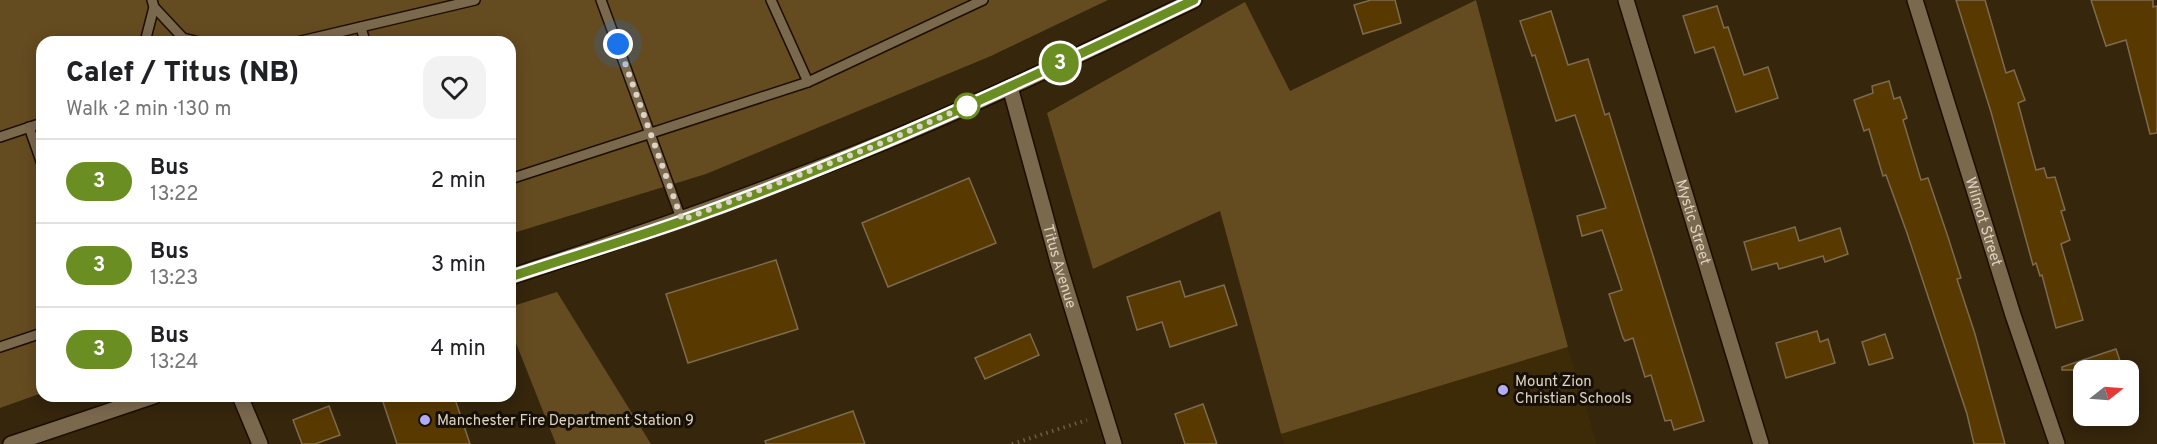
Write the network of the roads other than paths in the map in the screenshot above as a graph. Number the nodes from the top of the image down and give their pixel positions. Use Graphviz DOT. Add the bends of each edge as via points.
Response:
graph roads {
  1 [pos="475,0"];
  2 [pos="602,0"];
  3 [pos="771,0"];
  4 [pos="983,0"];
  5 [pos="1194,0"];
  6 [pos="1626,0"];
  7 [pos="1916,0"];
  8 [pos="153,4"];
  9 [pos="361,27"];
  10 [pos="146,36"];
  11 [pos="181,36"];
  12 [pos="323,36"];
  13 [pos="363,36"];
  14 [pos="808,82"];
  15 [pos="1010,87"];
  16 [pos="36,125"];
  17 [pos="29,127"];
  18 [pos="651,133"];
  19 [pos="0,137"];
  20 [pos="36,147"];
  21 [pos="516,177"];
  22 [pos="682,220"];
  23 [pos="516,275"];
  24 [pos="36,335"];
  25 [pos="0,347"];
  26 [pos="136,402"];
  27 [pos="242,402"];
  28 [pos="11,444"];
  29 [pos="260,444"];
  30 [pos="1114,444"];
  31 [pos="1761,444"];
  32 [pos="2057,444"];
  1 -- 9 [label="lane"];
  2 -- 18 [label="lane"];
  3 -- 14 [label="lane"];
  4 -- 14 [label="lane"];
  5 -- 15 [label="street"];
  6 -- 31 [label="street, Mystic Street"];
  7 -- 32 [label="street, Wilmot Street"];
  8 -- 10 [label="lane"];
  8 -- 11 [label="lane"];
  9 -- 12 [label="lane"];
  9 -- 13 [label="lane"];
  14 -- 18 [label="lane"];
  15 -- 22 [label="street" via="891,139"];
  15 -- 30 [label="street, Titus Avenue"];
  16 -- 17 [label="lane"];
  17 -- 19 [label="lane"];
  17 -- 20 [label="lane"];
  18 -- 21 [label="lane"];
  18 -- 22 [label="lane"];
  22 -- 23 [label="street"];
  24 -- 25 [label="lane"];
  26 -- 28 [label="street"];
  27 -- 29 [label="street"];
}
